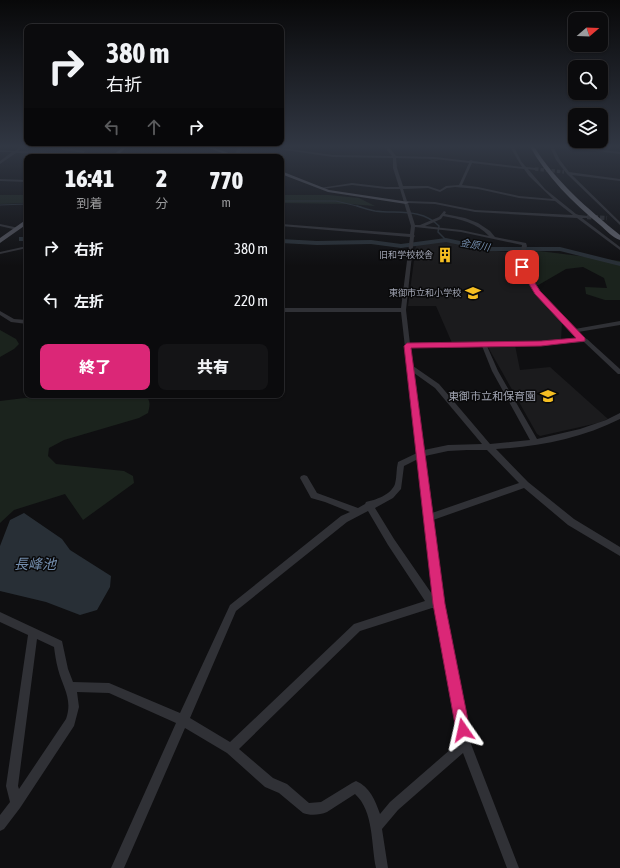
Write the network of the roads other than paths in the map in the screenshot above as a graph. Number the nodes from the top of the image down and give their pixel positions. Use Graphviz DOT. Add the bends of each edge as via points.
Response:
graph roads {
  1 [pos="316,186"];
  2 [pos="341,186"];
  3 [pos="370,186"];
  4 [pos="460,186"];
  5 [pos="542,186"];
  6 [pos="561,186"];
  7 [pos="568,186"];
  8 [pos="579,186"];
  9 [pos="322,188"];
  10 [pos="400,188"];
  11 [pos="440,191"];
  12 [pos="556,200"];
  13 [pos="406,202"];
  14 [pos="441,205"];
  15 [pos="446,206"];
  16 [pos="443,215"];
  17 [pos="578,216"];
  18 [pos="587,217"];
  19 [pos="606,218"];
  20 [pos="614,219"];
  21 [pos="620,220"];
  22 [pos="24,223"];
  23 [pos="620,224"];
  24 [pos="0,225"];
  25 [pos="284,225"];
  26 [pos="413,226"];
  27 [pos="422,226"];
  28 [pos="17,229"];
  29 [pos="620,233"];
  30 [pos="413,236"];
  31 [pos="494,237"];
  32 [pos="620,238"];
  33 [pos="0,241"];
  34 [pos="24,248"];
  35 [pos="620,249"];
  36 [pos="0,253"];
  37 [pos="284,310"];
  38 [pos="403,310"];
  39 [pos="0,313"];
  40 [pos="24,322"];
  41 [pos="620,323"];
  42 [pos="575,331"];
  43 [pos="582,340"];
  44 [pos="484,345"];
  45 [pos="407,346"];
  46 [pos="411,368"];
  47 [pos="620,372"];
  48 [pos="620,416"];
  49 [pos="534,442"];
  50 [pos="489,447"];
  51 [pos="421,454"];
  52 [pos="304,478"];
  53 [pos="525,484"];
  54 [pos="369,505"];
  55 [pos="357,511"];
  56 [pos="429,518"];
  57 [pos="620,552"];
  58 [pos="435,603"];
  59 [pos="0,617"];
  60 [pos="33,632"];
  61 [pos="70,687"];
  62 [pos="183,720"];
  63 [pos="466,744"];
  64 [pos="231,749"];
  65 [pos="16,804"];
  66 [pos="0,825"];
  67 [pos="377,826"];
  68 [pos="117,868"];
  69 [pos="382,868"];
  70 [pos="513,868"];
  1 -- 9 [label="main road"];
  2 -- 9 [label="street"];
  3 -- 10 [label="street"];
  4 -- 11 [label="street"];
  4 -- 12 [label="street" via="518,197"];
  5 -- 12 [label="street"];
  6 -- 32 [label="highway" via="581,206"];
  7 -- 29 [label="highway"];
  8 -- 20 [label="street"];
  9 -- 13 [label="main road"];
  10 -- 11 [label="street" via="428,187"];
  10 -- 13 [label="street"];
  11 -- 14 [label="street"];
  12 -- 17 [label="street"];
  13 -- 14 [label="street"];
  13 -- 26 [label="street"];
  14 -- 15 [label="street"];
  15 -- 16 [label="street"];
  15 -- 17 [label="street" via="475,211"];
  16 -- 27 [label="street"];
  16 -- 31 [label="street" via="481,226"];
  17 -- 18 [label="street"];
  17 -- 35 [label="street"];
  19 -- 20 [label="street"];
  20 -- 21 [label="street"];
  20 -- 23 [label="street"];
  22 -- 28 [label="main road"];
  24 -- 28 [label="street"];
  25 -- 30 [label="street"];
  26 -- 27 [label="street"];
  26 -- 30 [label="street"];
  27 -- 31 [label="street"];
  28 -- 33 [label="main road"];
  30 -- 38 [label="street"];
  31 -- 42 [label="street" via="524,244 516,259 538,292"];
  34 -- 36 [label="street"];
  37 -- 38 [label="street"];
  38 -- 45 [label="street"];
  39 -- 40 [label="street" via="13,321"];
  41 -- 42 [label="street"];
  42 -- 43 [label="street"];
  43 -- 44 [label="street"];
  43 -- 47 [label="street"];
  44 -- 45 [label="street"];
  44 -- 49 [label="street"];
  45 -- 46 [label="street"];
  46 -- 50 [label="street" via="437,386"];
  46 -- 51 [label="street"];
  48 -- 49 [label="street" via="605,425 586,431"];
  49 -- 50 [label="street"];
  50 -- 51 [label="street" via="444,448"];
  50 -- 53 [label="street"];
  51 -- 54 [label="street" via="401,464 398,487 390,496"];
  51 -- 56 [label="street"];
  52 -- 55 [label="street" via="314,496 329,499 343,508"];
  53 -- 56 [label="street"];
  53 -- 57 [label="street" via="571,522"];
  54 -- 55 [label="street"];
  54 -- 58 [label="street"];
  55 -- 62 [label="street" via="233,608"];
  56 -- 58 [label="street"];
  58 -- 63 [label="street"];
  58 -- 64 [label="street" via="357,627"];
  59 -- 60 [label="street"];
  60 -- 61 [label="street" via="59,644 63,669"];
  60 -- 65 [label="street" via="12,786"];
  61 -- 62 [label="street" via="109,688"];
  61 -- 65 [label="street" via="75,710 70,722"];
  62 -- 64 [label="street"];
  62 -- 68 [label="street"];
  63 -- 67 [label="street" via="394,806"];
  63 -- 70 [label="street"];
  64 -- 67 [label="street" via="269,782 283,788 306,809 323,808 356,787 367,798"];
  65 -- 66 [label="street"];
  67 -- 69 [label="street"];
}
